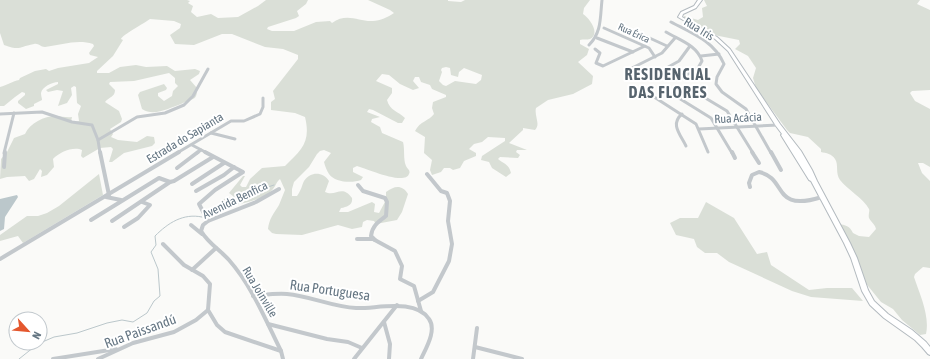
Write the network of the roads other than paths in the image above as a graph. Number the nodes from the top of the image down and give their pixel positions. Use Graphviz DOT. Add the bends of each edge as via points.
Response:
graph roads {
  1 [pos="602,0"];
  2 [pos="700,0"];
  3 [pos="671,22"];
  4 [pos="604,28"];
  5 [pos="666,32"];
  6 [pos="643,35"];
  7 [pos="598,38"];
  8 [pos="675,38"];
  9 [pos="589,45"];
  10 [pos="645,46"];
  11 [pos="667,46"];
  12 [pos="690,46"];
  13 [pos="595,49"];
  14 [pos="633,52"];
  15 [pos="719,54"];
  16 [pos="655,56"];
  17 [pos="701,56"];
  18 [pos="208,69"];
  19 [pos="630,69"];
  20 [pos="654,75"];
  21 [pos="680,79"];
  22 [pos="661,87"];
  23 [pos="692,90"];
  24 [pos="651,95"];
  25 [pos="263,98"];
  26 [pos="14,113"];
  27 [pos="0,114"];
  28 [pos="682,114"];
  29 [pos="757,126"];
  30 [pos="737,127"];
  31 [pos="779,127"];
  32 [pos="718,128"];
  33 [pos="699,129"];
  34 [pos="211,133"];
  35 [pos="236,139"];
  36 [pos="98,140"];
  37 [pos="192,145"];
  38 [pos="686,146"];
  39 [pos="201,150"];
  40 [pos="708,152"];
  41 [pos="213,157"];
  42 [pos="735,158"];
  43 [pos="224,163"];
  44 [pos="759,163"];
  45 [pos="4,167"];
  46 [pos="234,167"];
  47 [pos="177,168"];
  48 [pos="781,170"];
  49 [pos="426,174"];
  50 [pos="170,182"];
  51 [pos="192,184"];
  52 [pos="358,185"];
  53 [pos="750,187"];
  54 [pos="279,189"];
  55 [pos="196,191"];
  56 [pos="107,196"];
  57 [pos="822,197"];
  58 [pos="121,200"];
  59 [pos="142,202"];
  60 [pos="91,220"];
  61 [pos="112,221"];
  62 [pos="208,221"];
  63 [pos="191,225"];
  64 [pos="124,227"];
  65 [pos="204,236"];
  66 [pos="357,239"];
  67 [pos="377,241"];
  68 [pos="163,244"];
  69 [pos="216,248"];
  70 [pos="0,259"];
  71 [pos="192,270"];
  72 [pos="253,296"];
  73 [pos="418,301"];
  74 [pos="396,305"];
  75 [pos="208,310"];
  76 [pos="421,311"];
  77 [pos="384,322"];
  78 [pos="268,324"];
  79 [pos="476,328"];
  80 [pos="121,348"];
  81 [pos="362,348"];
  82 [pos="475,348"];
  83 [pos="281,351"];
  84 [pos="930,352"];
  85 [pos="53,359"];
  86 [pos="98,359"];
  87 [pos="283,359"];
  88 [pos="354,359"];
  89 [pos="389,359"];
  90 [pos="421,359"];
  91 [pos="472,359"];
  92 [pos="522,359"];
  1 -- 9 [label="street" via="601,21"];
  2 -- 31 [label="street" via="695,7 682,13 680,17 725,45"];
  3 -- 15 [label="street, Rua Iris" via="702,39"];
  4 -- 10 [label="street, Rua Érica"];
  5 -- 8 [label="street"];
  6 -- 11 [label="street"];
  7 -- 14 [label="street"];
  8 -- 11 [label="street"];
  8 -- 12 [label="street"];
  10 -- 14 [label="street"];
  10 -- 16 [label="street, Rua Érica"];
  11 -- 16 [label="street" via="662,53"];
  12 -- 17 [label="street"];
  12 -- 20 [label="street" via="679,60"];
  13 -- 14 [label="street" via="600,53 596,63 601,66"];
  15 -- 17 [label="street"];
  15 -- 29 [label="street, Rua Iris" via="724,64 716,84 720,91 742,105"];
  16 -- 19 [label="street"];
  17 -- 21 [label="street" via="702,61 698,68"];
  18 -- 36 [label="street" via="193,96 184,105 165,113 137,117"];
  22 -- 32 [label="street" via="708,115"];
  23 -- 30 [label="street" via="727,111"];
  24 -- 28 [label="street"];
  25 -- 34 [label="street, Estrada do Sapianta" via="260,114 244,121 232,121"];
  26 -- 27 [label="street"];
  26 -- 36 [label="street" via="47,113 72,122 90,124 94,126"];
  26 -- 45 [label="street" via="4,155"];
  28 -- 33 [label="street"];
  28 -- 38 [label="street" via="676,119 675,124"];
  29 -- 30 [label="street, Rua Acácia"];
  29 -- 31 [label="street, Rua Acácia"];
  29 -- 48 [label="street"];
  30 -- 32 [label="street, Rua Acácia"];
  30 -- 44 [label="street"];
  31 -- 57 [label="street"];
  32 -- 33 [label="street, Rua Acácia"];
  32 -- 42 [label="street"];
  33 -- 40 [label="street"];
  34 -- 35 [label="street"];
  34 -- 37 [label="street, Estrada do Sapianta"];
  36 -- 56 [label="street"];
  37 -- 39 [label="street"];
  37 -- 56 [label="street, Estrada do Sapianta"];
  39 -- 41 [label="street"];
  39 -- 47 [label="street"];
  41 -- 43 [label="street"];
  41 -- 50 [label="street"];
  43 -- 46 [label="street"];
  43 -- 51 [label="street"];
  46 -- 55 [label="street"];
  46 -- 62 [label="street" via="243,173 216,189 199,204"];
  49 -- 73 [label="street" via="441,191 447,193 450,201 448,221 452,247 449,262 433,292"];
  50 -- 58 [label="street" via="159,178"];
  50 -- 59 [label="street"];
  52 -- 67 [label="street" via="363,191 385,198 387,202 386,216 372,231 371,236"];
  53 -- 57 [label="street" via="752,175 759,172 772,176 783,194 800,202"];
  54 -- 62 [label="street, Avenida Benfica" via="256,202"];
  56 -- 58 [label="street"];
  56 -- 70 [label="street, Estrada do Sapianta"];
  57 -- 84 [label="street" via="846,242 872,302 884,314 918,338"];
  58 -- 60 [label="street"];
  59 -- 61 [label="street"];
  59 -- 64 [label="street" via="150,205 138,218"];
  62 -- 65 [label="street, Avenida Benfica" via="201,228"];
  63 -- 65 [label="street"];
  65 -- 69 [label="street, Avenida Benfica"];
  66 -- 67 [label="street"];
  67 -- 73 [label="street" via="396,251 402,266 400,279 413,284"];
  68 -- 71 [label="street"];
  69 -- 71 [label="street"];
  69 -- 72 [label="street, Rua Joinville" via="236,270"];
  71 -- 75 [label="street" via="203,276 210,284"];
  72 -- 74 [label="street, Rua Portuguesa" via="286,294 356,308"];
  72 -- 78 [label="street, Rua Joinville"];
  73 -- 76 [label="street"];
  74 -- 76 [label="street, Rua Portuguesa" via="409,306"];
  74 -- 77 [label="street"];
  75 -- 80 [label="street, Rua Paissandú" via="174,332"];
  75 -- 83 [label="street" via="217,325 225,332"];
  76 -- 90 [label="street" via="429,318 432,326"];
  77 -- 81 [label="street"];
  77 -- 89 [label="street" via="390,344"];
  78 -- 81 [label="street" via="348,342"];
  78 -- 83 [label="street, Rua Joinville"];
  79 -- 82 [label="street"];
  80 -- 85 [label="street"];
  80 -- 86 [label="street, Rua Paissandú"];
  81 -- 88 [label="street"];
  82 -- 91 [label="street"];
  82 -- 92 [label="street"];
  83 -- 87 [label="street, Rua Joinville"];
}
